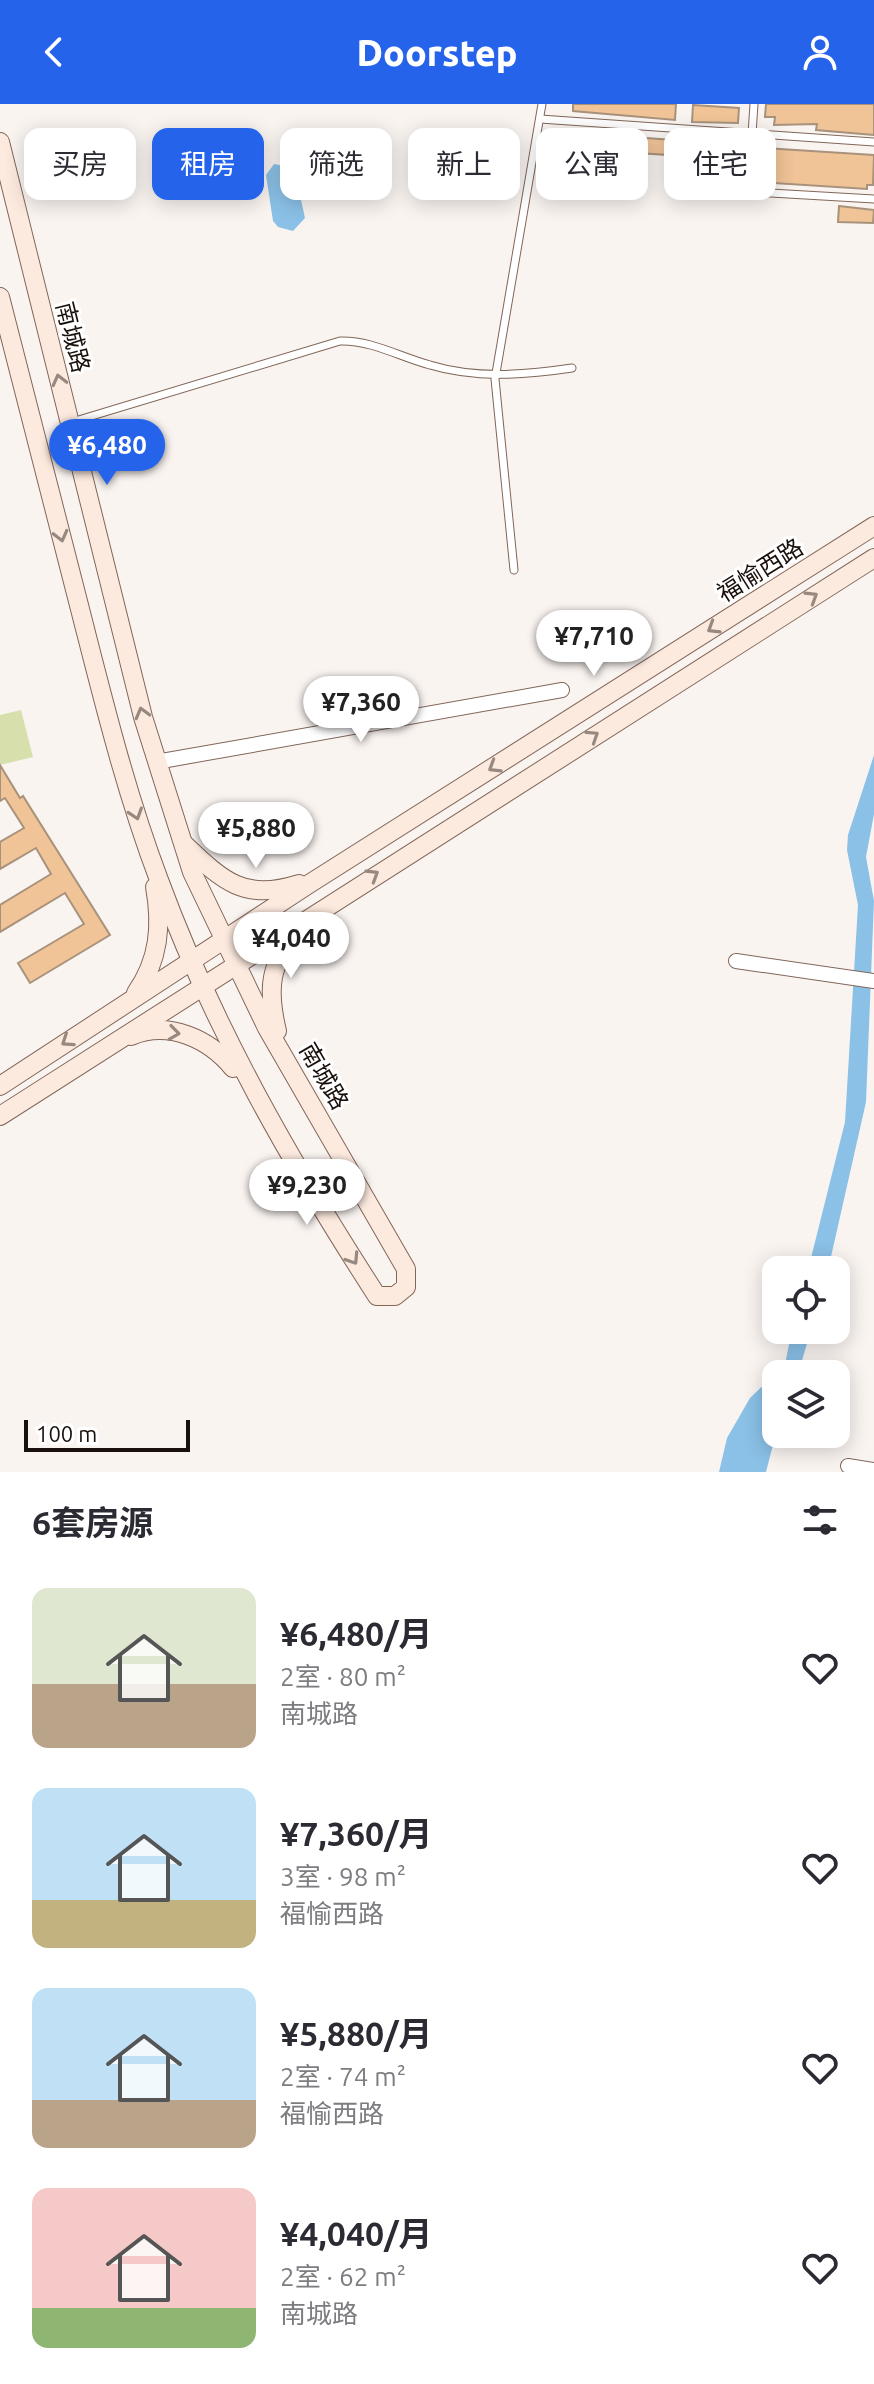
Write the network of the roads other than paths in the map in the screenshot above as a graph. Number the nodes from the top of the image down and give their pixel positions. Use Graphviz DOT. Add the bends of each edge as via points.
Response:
graph roads {
  1 [pos="542,104"];
  2 [pos="754,104"];
  3 [pos="540,119"];
  4 [pos="667,128"];
  5 [pos="752,128"];
  6 [pos="776,136"];
  7 [pos="0,142"];
  8 [pos="874,142"];
  9 [pos="776,193"];
  10 [pos="874,199"];
  11 [pos="0,297"];
  12 [pos="572,368"];
  13 [pos="496,374"];
  14 [pos="70,422"];
  15 [pos="874,526"];
  16 [pos="874,558"];
  17 [pos="514,570"];
  18 [pos="562,690"];
  19 [pos="156,762"];
  20 [pos="181,841"];
  21 [pos="149,854"];
  22 [pos="337,866"];
  23 [pos="324,907"];
  24 [pos="226,938"];
  25 [pos="193,959"];
  26 [pos="736,961"];
  27 [pos="238,964"];
  28 [pos="874,981"];
  29 [pos="203,984"];
  30 [pos="133,998"];
  31 [pos="100,1050"];
  32 [pos="286,1060"];
  33 [pos="0,1086"];
  34 [pos="255,1097"];
  35 [pos="0,1116"];
  36 [pos="848,1466"];
  37 [pos="874,1470"];
  1 -- 3 [label="lane"];
  2 -- 5 [label="lane"];
  3 -- 4 [label="lane"];
  3 -- 13 [label="lane"];
  6 -- 8 [label="lane"];
  14 -- 7 [label="street, 南城路, one-way"];
  9 -- 10 [label="lane"];
  11 -- 21 [label="street, 南城路, one-way" via="110,726"];
  12 -- 13 [label="lane"];
  13 -- 14 [label="lane" via="451,371 355,340 340,341"];
  13 -- 17 [label="lane"];
  19 -- 14 [label="street, 南城路, one-way"];
  15 -- 22 [label="street, 福愉西路, one-way"];
  23 -- 16 [label="street, 福愉西路, one-way"];
  18 -- 19 [label="street"];
  19 -- 20 [label="street, 南城路"];
  20 -- 22 [label="street" via="226,881 250,890 281,890"];
  20 -- 24 [label="street, 南城路"];
  21 -- 25 [label="street, 南城路"];
  21 -- 30 [label="street" via="159,908 158,943"];
  22 -- 24 [label="street, 福愉西路"];
  23 -- 27 [label="street, 福愉西路"];
  23 -- 32 [label="street" via="287,943 271,972 271,1007"];
  24 -- 25 [label="street, 福愉西路"];
  24 -- 27 [label="street, 南城路"];
  25 -- 29 [label="street, 南城路"];
  25 -- 30 [label="street, 福愉西路"];
  26 -- 28 [label="street"];
  27 -- 29 [label="street, 福愉西路"];
  27 -- 32 [label="street, 南城路"];
  29 -- 31 [label="street, 福愉西路"];
  29 -- 34 [label="street, 南城路"];
  30 -- 33 [label="street, one-way"];
  31 -- 34 [label="street, one-way" via="136,1033 183,1033 215,1050"];
  31 -- 35 [label="street"];
  34 -- 32 [label="street, 南城路, one-way" via="377,1296 402,1293 406,1269"];
  36 -- 37 [label="street"];
}
